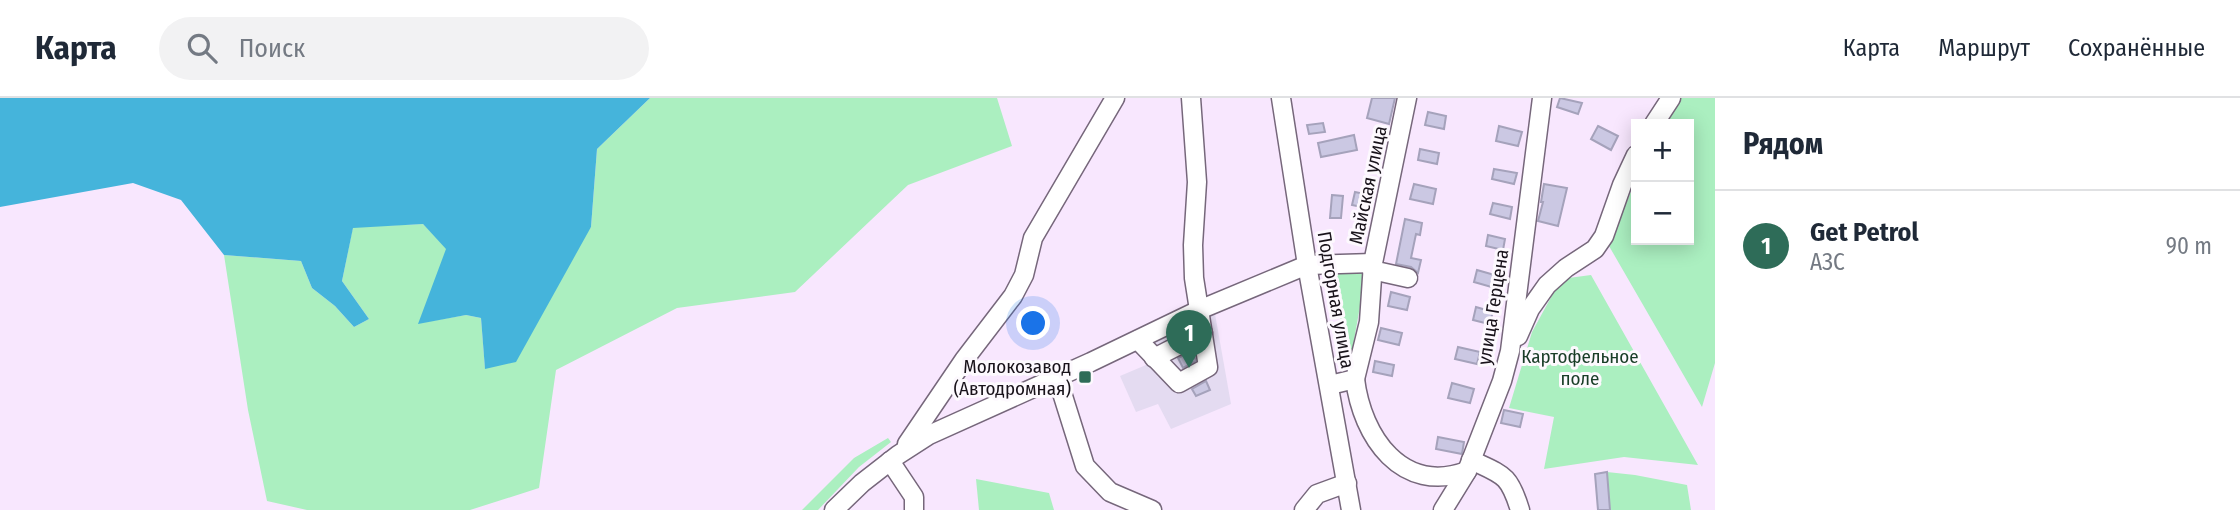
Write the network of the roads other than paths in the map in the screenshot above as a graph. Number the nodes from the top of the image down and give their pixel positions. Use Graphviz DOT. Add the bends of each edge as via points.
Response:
graph roads {
  1 [pos="1115,98"];
  2 [pos="1191,98"];
  3 [pos="1281,98"];
  4 [pos="1407,98"];
  5 [pos="1542,98"];
  6 [pos="1671,98"];
  7 [pos="1657,119"];
  8 [pos="1631,166"];
  9 [pos="1307,265"];
  10 [pos="1373,267"];
  11 [pos="1408,278"];
  12 [pos="1199,310"];
  13 [pos="1204,339"];
  14 [pos="1138,340"];
  15 [pos="1510,351"];
  16 [pos="1158,361"];
  17 [pos="1057,377"];
  18 [pos="1355,379"];
  19 [pos="1330,384"];
  20 [pos="894,458"];
  21 [pos="1469,465"];
  22 [pos="1347,483"];
  23 [pos="834,510"];
  24 [pos="915,510"];
  25 [pos="1152,510"];
  26 [pos="1304,510"];
  27 [pos="1351,510"];
  28 [pos="1443,510"];
  29 [pos="1520,510"];
  1 -- 20 [label="street" via="1033,238 1024,275 1013,296"];
  2 -- 12 [label="street" via="1197,181 1194,278"];
  3 -- 9 [label="street, Подгорная улица"];
  4 -- 10 [label="street, Майская улица" via="1385,244"];
  5 -- 15 [label="street, улица Герцена"];
  6 -- 7 [label="street"];
  8 -- 15 [label="street" via="1604,236 1595,249 1547,285"];
  9 -- 10 [label="street"];
  9 -- 12 [label="street"];
  9 -- 19 [label="street, Подгорная улица"];
  10 -- 11 [label="street"];
  10 -- 18 [label="street, Майская улица" via="1368,322"];
  12 -- 13 [label="street"];
  12 -- 14 [label="street"];
  13 -- 16 [label="street"];
  13 -- 16 [label="street" via="1208,367 1179,383"];
  14 -- 16 [label="street"];
  14 -- 17 [label="street"];
  15 -- 21 [label="street, улица Герцена"];
  17 -- 20 [label="street" via="929,435"];
  17 -- 25 [label="street" via="1085,466 1110,492"];
  18 -- 19 [label="street"];
  18 -- 21 [label="street" via="1362,413 1376,441 1393,460 1434,476 1454,476"];
  19 -- 22 [label="street, Подгорная улица"];
  20 -- 23 [label="street"];
  20 -- 24 [label="street" via="914,497"];
  21 -- 28 [label="street, улица Герцена"];
  21 -- 29 [label="street" via="1497,471 1513,487"];
  22 -- 26 [label="street" via="1317,494"];
  22 -- 27 [label="street, Подгорная улица"];
}
